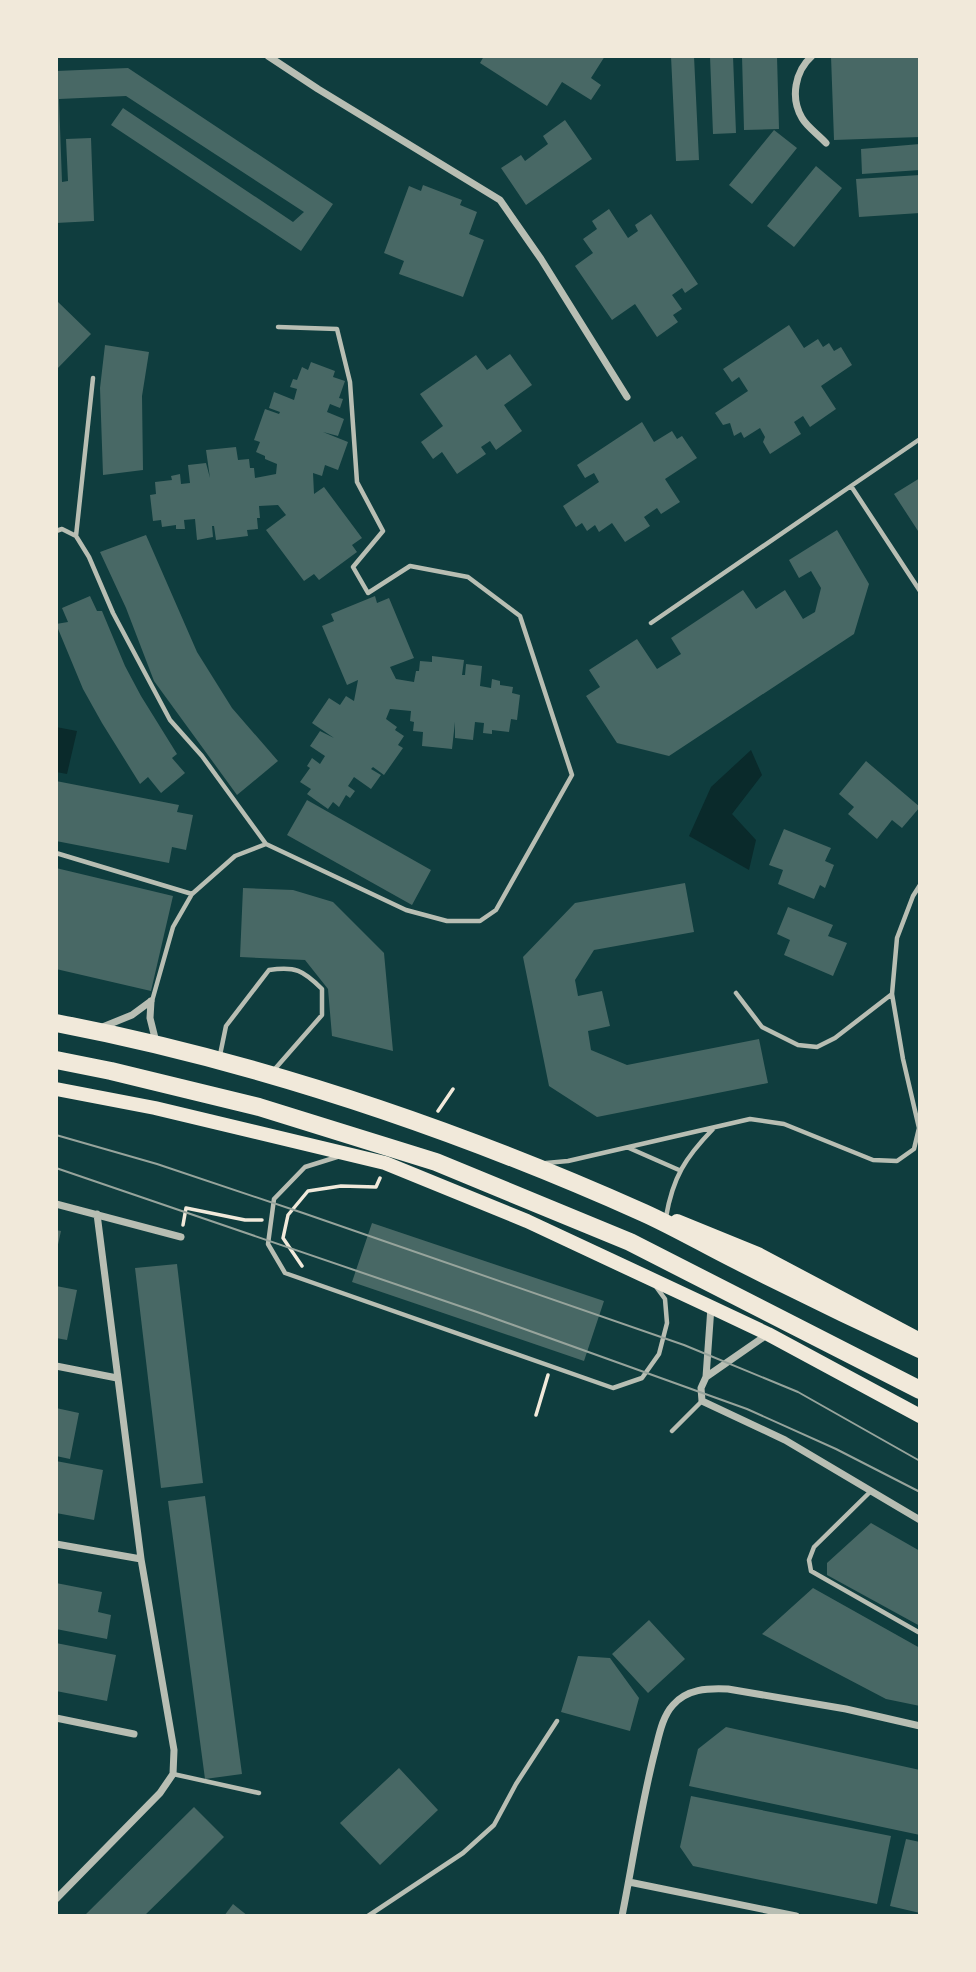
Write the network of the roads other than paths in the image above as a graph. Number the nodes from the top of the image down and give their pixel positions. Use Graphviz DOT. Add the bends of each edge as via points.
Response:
graph roads {
  1 [pos="268,56"];
  2 [pos="812,56"];
  3 [pos="826,143"];
  4 [pos="278,327"];
  5 [pos="93,378"];
  6 [pos="627,397"];
  7 [pos="920,439"];
  8 [pos="851,486"];
  9 [pos="56,531"];
  10 [pos="76,536"];
  11 [pos="920,591"];
  12 [pos="651,623"];
  13 [pos="266,844"];
  14 [pos="56,853"];
  15 [pos="920,885"];
  16 [pos="191,894"];
  17 [pos="736,993"];
  18 [pos="892,994"];
  19 [pos="152,1001"];
  20 [pos="56,1024"];
  21 [pos="88,1032"];
  22 [pos="159,1046"];
  23 [pos="56,1060"];
  24 [pos="218,1060"];
  25 [pos="269,1076"];
  26 [pos="56,1089"];
  27 [pos="713,1128"];
  28 [pos="629,1147"];
  29 [pos="348,1154"];
  30 [pos="536,1164"];
  31 [pos="679,1170"];
  32 [pos="56,1203"];
  33 [pos="97,1214"];
  34 [pos="666,1217"];
  35 [pos="181,1237"];
  36 [pos="650,1278"];
  37 [pos="824,1304"];
  38 [pos="711,1307"];
  39 [pos="768,1334"];
  40 [pos="920,1340"];
  41 [pos="920,1349"];
  42 [pos="920,1360"];
  43 [pos="56,1366"];
  44 [pos="706,1377"];
  45 [pos="117,1378"];
  46 [pos="920,1390"];
  47 [pos="702,1401"];
  48 [pos="920,1416"];
  49 [pos="672,1431"];
  50 [pos="872,1490"];
  51 [pos="920,1520"];
  52 [pos="56,1544"];
  53 [pos="141,1559"];
  54 [pos="920,1633"];
  55 [pos="56,1718"];
  56 [pos="557,1721"];
  57 [pos="920,1726"];
  58 [pos="134,1734"];
  59 [pos="173,1774"];
  60 [pos="259,1793"];
  61 [pos="629,1882"];
  62 [pos="56,1899"];
  63 [pos="368,1916"];
  64 [pos="622,1916"];
  65 [pos="796,1916"];
  1 -- 6 [label="street" via="500,200"];
  2 -- 3 [label="street" via="802,65 794,92 802,118"];
  4 -- 13 [label="lane" via="337,329 350,382 357,482 383,531 353,567 368,593 410,566 468,577 520,616 572,775 496,910 480,921 447,921 406,910"];
  5 -- 10 [label="lane"];
  7 -- 8 [label="lane"];
  8 -- 11 [label="lane"];
  8 -- 12 [label="lane"];
  9 -- 10 [label="lane"];
  10 -- 13 [label="lane" via="170,720"];
  13 -- 16 [label="lane" via="235,856"];
  14 -- 16 [label="lane"];
  15 -- 18 [label="lane" via="897,938"];
  16 -- 19 [label="lane" via="173,927"];
  17 -- 18 [label="lane" via="762,1027 798,1045 817,1048"];
  18 -- 27 [label="lane" via="919,1128 914,1149 897,1161 873,1160 783,1124 750,1119"];
  19 -- 21 [label="street" via="132,1015"];
  19 -- 22 [label="street" via="150,1018"];
  20 -- 21 [label="main road"];
  20 -- 37 [label="highway" via="278,1076 445,1130 648,1214"];
  21 -- 22 [label="main road"];
  22 -- 24 [label="main road"];
  23 -- 46 [label="highway" via="259,1107 436,1162 629,1242"];
  24 -- 25 [label="main road"];
  24 -- 25 [label="lane" via="226,1026 261,979 269,970 289,967 308,975 322,989 322,1015"];
  25 -- 30 [label="main road"];
  26 -- 29 [label="main road"];
  27 -- 28 [label="lane"];
  27 -- 31 [label="lane"];
  28 -- 30 [label="lane"];
  28 -- 31 [label="lane"];
  29 -- 36 [label="main road" via="385,1163 508,1213"];
  29 -- 36 [label="lane" via="306,1167 274,1199 268,1244 285,1273 613,1388 642,1378 659,1354 667,1323 665,1299"];
  30 -- 34 [label="main road"];
  31 -- 34 [label="lane"];
  32 -- 33 [label="street"];
  33 -- 35 [label="street"];
  33 -- 45 [label="street"];
  34 -- 40 [label="main road" via="758,1254"];
  36 -- 38 [label="main road"];
  37 -- 41 [label="highway"];
  37 -- 42 [label="highway"];
  38 -- 39 [label="main road"];
  38 -- 44 [label="street"];
  39 -- 44 [label="street"];
  39 -- 48 [label="main road"];
  43 -- 45 [label="street"];
  44 -- 47 [label="street"];
  45 -- 53 [label="street"];
  47 -- 49 [label="lane"];
  47 -- 50 [label="street" via="785,1440"];
  50 -- 51 [label="street"];
  50 -- 54 [label="lane" via="814,1547 811,1571"];
  52 -- 53 [label="street"];
  53 -- 59 [label="street" via="174,1750"];
  55 -- 58 [label="street"];
  56 -- 63 [label="lane" via="494,1825 463,1853"];
  57 -- 61 [label="street" via="728,1689 688,1693 672,1706 663,1724"];
  59 -- 60 [label="lane"];
  59 -- 62 [label="street"];
  61 -- 64 [label="street"];
  61 -- 65 [label="street"];
}
